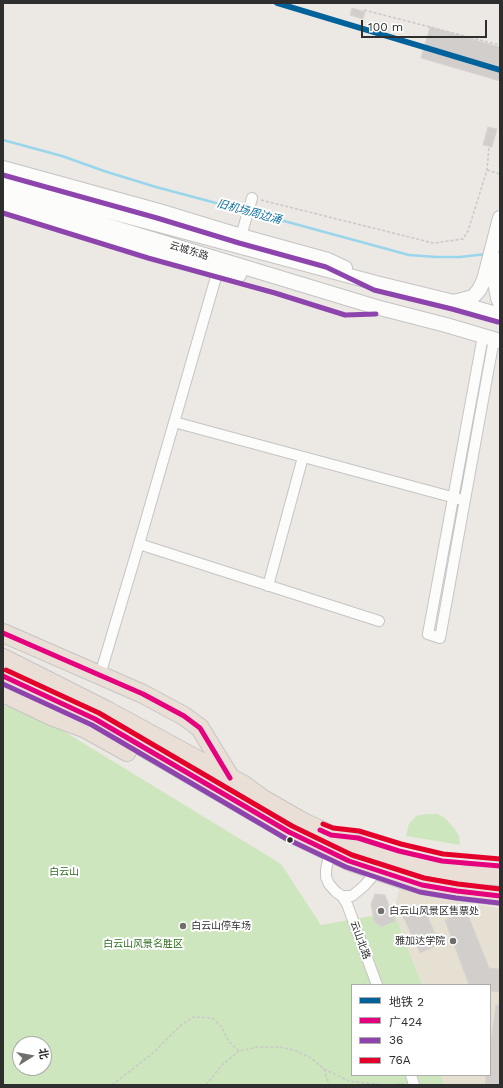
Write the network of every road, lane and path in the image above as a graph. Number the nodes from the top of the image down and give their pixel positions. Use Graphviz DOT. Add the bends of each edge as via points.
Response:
graph roads {
  1 [pos="364,10"];
  2 [pos="500,45"];
  3 [pos="489,146"];
  4 [pos="487,170"];
  5 [pos="4,172"];
  6 [pos="500,174"];
  7 [pos="3,194"];
  8 [pos="252,198"];
  9 [pos="3,206"];
  10 [pos="498,224"];
  11 [pos="242,231"];
  12 [pos="494,267"];
  13 [pos="218,270"];
  14 [pos="376,284"];
  15 [pos="454,302"];
  16 [pos="500,303"];
  17 [pos="376,307"];
  18 [pos="500,315"];
  19 [pos="493,339"];
  20 [pos="174,422"];
  21 [pos="303,457"];
  22 [pos="454,497"];
  23 [pos="465,500"];
  24 [pos="140,544"];
  25 [pos="268,586"];
  26 [pos="379,622"];
  27 [pos="3,633"];
  28 [pos="3,658"];
  29 [pos="100,675"];
  30 [pos="3,676"];
  31 [pos="3,693"];
  32 [pos="230,778"];
  33 [pos="218,791"];
  34 [pos="330,843"];
  35 [pos="500,866"];
  36 [pos="377,871"];
  37 [pos="500,876"];
  38 [pos="500,885"];
  39 [pos="342,896"];
  40 [pos="500,896"];
  41 [pos="377,984"];
  42 [pos="239,1051"];
  43 [pos="324,1069"];
  44 [pos="413,1081"];
  45 [pos="112,1085"];
  46 [pos="206,1085"];
  47 [pos="329,1085"];
  48 [pos="383,1085"];
  49 [pos="392,1085"];
  1 -- 2 [label="path"];
  3 -- 4 [label="path"];
  4 -- 6 [label="path"];
  4 -- 8 [label="path" via="468,231 463,239 434,243"];
  5 -- 11 [label="main road, 云城东路"];
  5 -- 14 [label="main road, 云城东路"];
  7 -- 17 [label="main road, 云城东路"];
  8 -- 11 [label="street"];
  9 -- 13 [label="main road, 云城东路"];
  10 -- 12 [label="main road"];
  11 -- 14 [label="main road, 云城东路" via="328,260"];
  12 -- 15 [label="main road" via="476,295"];
  12 -- 16 [label="main road"];
  13 -- 17 [label="main road, 云城东路" via="347,308"];
  13 -- 20 [label="street"];
  14 -- 15 [label="main road, 云城东路"];
  15 -- 18 [label="main road, 云城东路"];
  17 -- 19 [label="main road, 云城东路"];
  19 -- 22 [label="street"];
  19 -- 23 [label="street"];
  20 -- 21 [label="street"];
  20 -- 24 [label="street"];
  21 -- 22 [label="street"];
  21 -- 25 [label="street"];
  22 -- 23 [label="street"];
  22 -- 23 [label="street" via="428,634 440,638"];
  24 -- 25 [label="street"];
  24 -- 29 [label="street"];
  25 -- 26 [label="street"];
  27 -- 29 [label="highway"];
  28 -- 32 [label="highway" via="108,711"];
  29 -- 32 [label="highway" via="143,694 184,716 200,728"];
  30 -- 33 [label="highway" via="95,719"];
  31 -- 33 [label="highway" via="51,716 84,728 167,774"];
  32 -- 34 [label="highway" via="297,819"];
  33 -- 34 [label="highway" via="289,832"];
  34 -- 35 [label="highway" via="358,838 442,861"];
  34 -- 36 [label="highway" via="349,861"];
  34 -- 37 [label="highway" via="465,875"];
  34 -- 39 [label="street, 云山北路" via="326,877 329,884"];
  36 -- 38 [label="highway"];
  36 -- 39 [label="street" via="352,896"];
  36 -- 40 [label="highway" via="429,886"];
  39 -- 41 [label="street, 云山北路"];
  42 -- 43 [label="path" via="258,1047 287,1048 311,1058"];
  42 -- 45 [label="path" via="229,1042 221,1026 212,1018 194,1017"];
  42 -- 46 [label="path" via="223,1064"];
  43 -- 47 [label="path"];
  43 -- 48 [label="path" via="349,1081"];
  44 -- 49 [label="path"];
}
